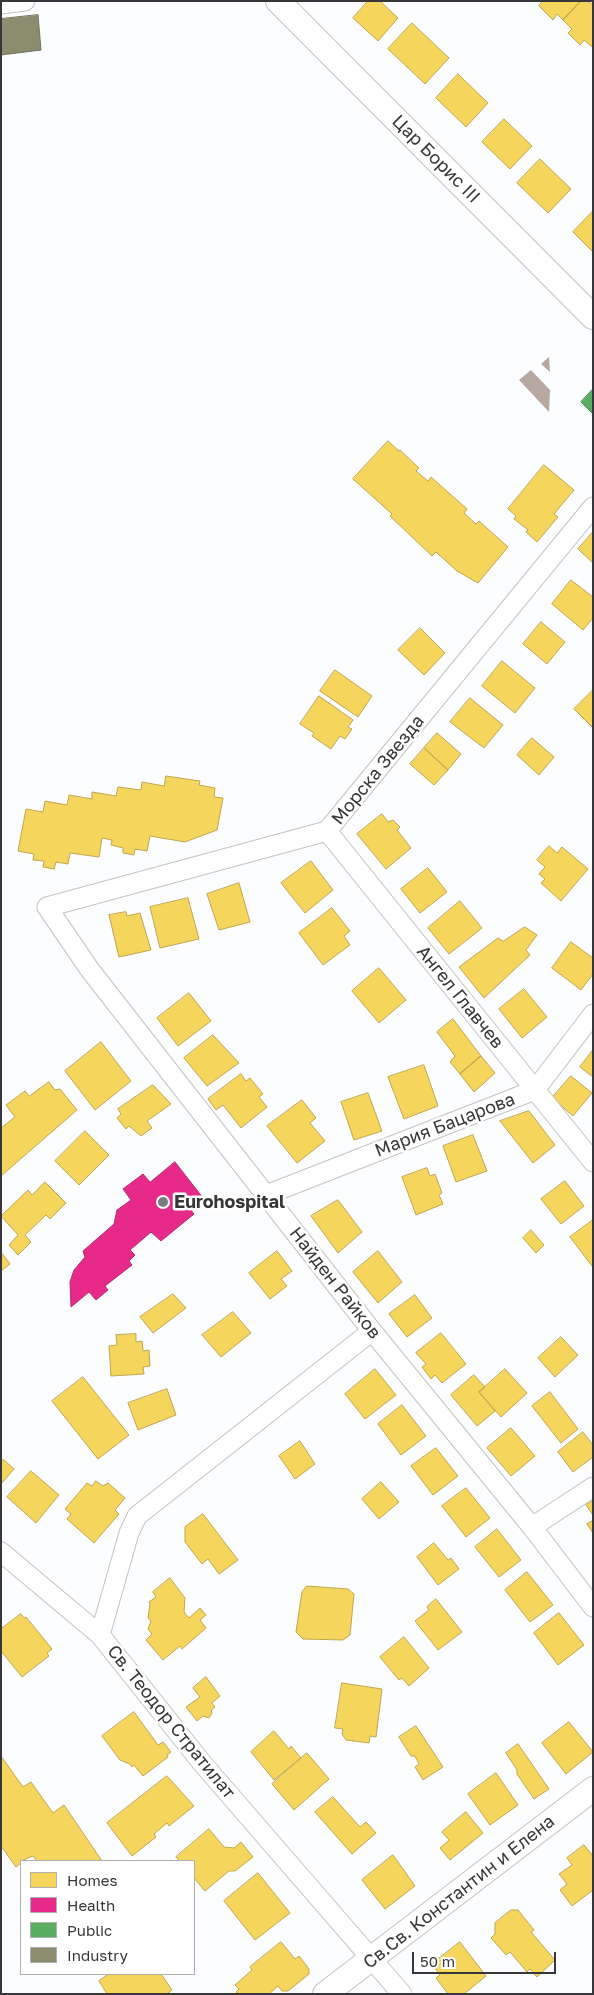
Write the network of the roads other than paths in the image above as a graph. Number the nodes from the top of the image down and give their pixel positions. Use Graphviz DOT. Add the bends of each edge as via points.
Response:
graph roads {
  1 [pos="278,1"];
  2 [pos="593,317"];
  3 [pos="593,507"];
  4 [pos="327,831"];
  5 [pos="47,907"];
  6 [pos="593,1014"];
  7 [pos="535,1090"];
  8 [pos="593,1162"];
  9 [pos="266,1195"];
  10 [pos="372,1331"];
  11 [pos="593,1486"];
  12 [pos="532,1527"];
  13 [pos="1,1552"];
  14 [pos="593,1607"];
  15 [pos="100,1635"];
  16 [pos="593,1789"];
  17 [pos="371,1959"];
  18 [pos="325,1994"];
  19 [pos="402,1994"];
  1 -- 2 [label="street, Цар Борис III"];
  3 -- 4 [label="street, Морска Звезда"];
  4 -- 5 [label="street, Морска Звезда"];
  4 -- 7 [label="street, Ангел Главчев"];
  5 -- 9 [label="street, Найден Райков" via="90,970"];
  6 -- 7 [label="street, Мария Бацарова"];
  7 -- 8 [label="street, Ангел Главчев"];
  7 -- 9 [label="street, Мария Бацарова"];
  9 -- 10 [label="street, Найден Райков"];
  10 -- 12 [label="street, Найден Райков"];
  10 -- 15 [label="street, Св. Теодор Стратилат" via="137,1516 129,1533"];
  11 -- 12 [label="street"];
  12 -- 14 [label="street, Найден Райков"];
  13 -- 15 [label="street"];
  15 -- 17 [label="street, Св. Теодор Стратилат" via="202,1762"];
  16 -- 17 [label="street, Св.Св. Константин и Елена"];
  17 -- 18 [label="street, Св.Св. Константин и Елена"];
  17 -- 19 [label="street, Св. Теодор Стратилат"];
}
